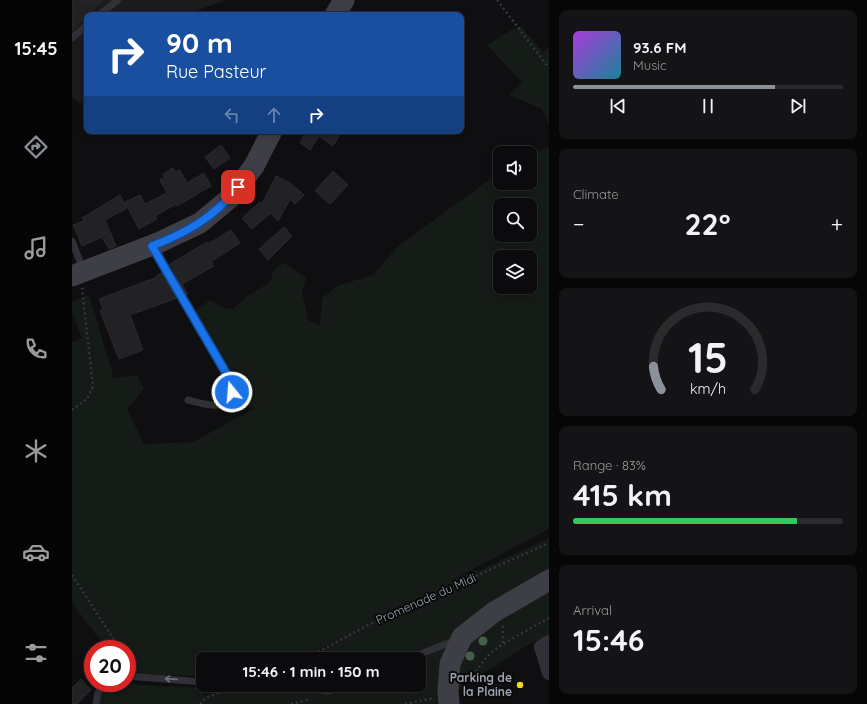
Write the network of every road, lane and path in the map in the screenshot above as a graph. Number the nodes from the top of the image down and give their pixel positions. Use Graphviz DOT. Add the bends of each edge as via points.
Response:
graph roads {
  1 [pos="118,0"];
  2 [pos="344,0"];
  3 [pos="497,0"];
  4 [pos="104,12"];
  5 [pos="337,12"];
  6 [pos="84,28"];
  7 [pos="72,38"];
  8 [pos="549,68"];
  9 [pos="270,134"];
  10 [pos="72,241"];
  11 [pos="152,246"];
  12 [pos="78,278"];
  13 [pos="188,400"];
  14 [pos="72,410"];
  15 [pos="549,543"];
  16 [pos="72,575"];
  17 [pos="549,580"];
  18 [pos="549,618"];
  19 [pos="503,625"];
  20 [pos="462,637"];
  21 [pos="114,640"];
  22 [pos="503,645"];
  23 [pos="545,645"];
  24 [pos="318,652"];
  25 [pos="425,652"];
  26 [pos="549,673"];
  27 [pos="136,677"];
  28 [pos="196,681"];
  29 [pos="99,692"];
  30 [pos="220,692"];
  31 [pos="449,698"];
  32 [pos="96,704"];
  33 [pos="200,704"];
  34 [pos="405,704"];
  1 -- 4 [label="lane"];
  2 -- 5 [label="main road"];
  3 -- 8 [label="path"];
  6 -- 7 [label="lane"];
  9 -- 11 [label="main road" via="254,166 230,198 200,223"];
  10 -- 12 [label="lane"];
  11 -- 12 [label="main road"];
  11 -- 13 [label="lane" via="229,378 232,392 223,404 214,406"];
  12 -- 14 [label="path" via="82,286 93,386 87,399"];
  15 -- 24 [label="path, Promenade du Midi" via="370,624"];
  16 -- 21 [label="path"];
  17 -- 20 [label="main road" via="494,612"];
  18 -- 22 [label="path"];
  19 -- 22 [label="path"];
  20 -- 25 [label="lane"];
  20 -- 31 [label="main road" via="450,664"];
  22 -- 31 [label="path" via="487,657 471,678 458,687"];
  23 -- 26 [label="street"];
  28 -- 27 [label="lane, one-way"];
  29 -- 32 [label="lane"];
  30 -- 33 [label="path" via="206,698"];
  31 -- 34 [label="path"];
}
